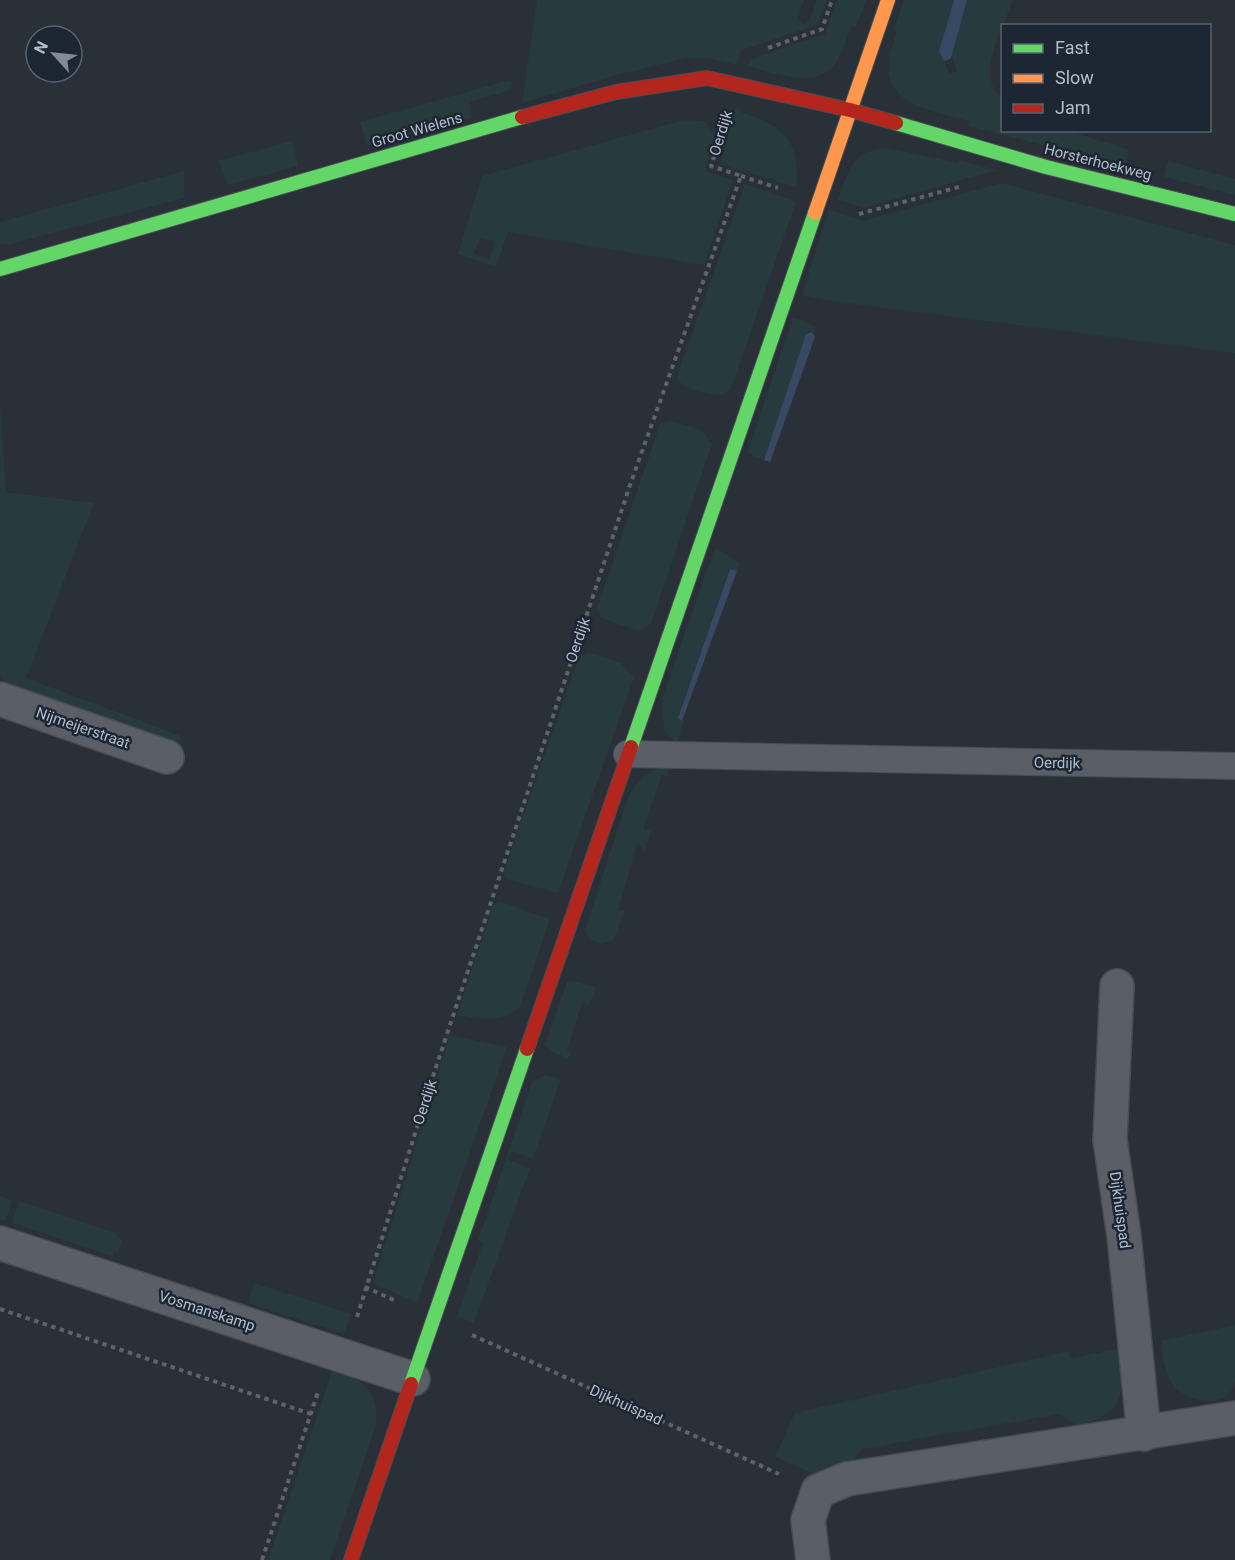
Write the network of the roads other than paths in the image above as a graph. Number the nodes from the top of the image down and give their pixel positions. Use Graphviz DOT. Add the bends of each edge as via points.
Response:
graph roads {
  1 [pos="888,0"];
  2 [pos="850,110"];
  3 [pos="1235,214"];
  4 [pos="0,269"];
  5 [pos="0,699"];
  6 [pos="627,754"];
  7 [pos="167,757"];
  8 [pos="1235,766"];
  9 [pos="1117,986"];
  10 [pos="0,1243"];
  11 [pos="413,1379"];
  12 [pos="1235,1418"];
  13 [pos="1144,1434"];
  14 [pos="351,1560"];
  15 [pos="813,1560"];
  1 -- 2 [label="street"];
  2 -- 3 [label="street, Horsterhoekweg" via="1046,167"];
  2 -- 4 [label="street, Groot Wielens" via="707,78 616,92"];
  2 -- 6 [label="street"];
  5 -- 7 [label="street, Nijmeijerstraat"];
  6 -- 8 [label="lane, Oerdijk"];
  6 -- 11 [label="street"];
  9 -- 13 [label="street, Dijkhuispad" via="1110,1140"];
  10 -- 11 [label="street, Vosmanskamp"];
  11 -- 14 [label="street"];
  12 -- 13 [label="street"];
  13 -- 15 [label="street" via="847,1479 818,1491 808,1520"];
}
